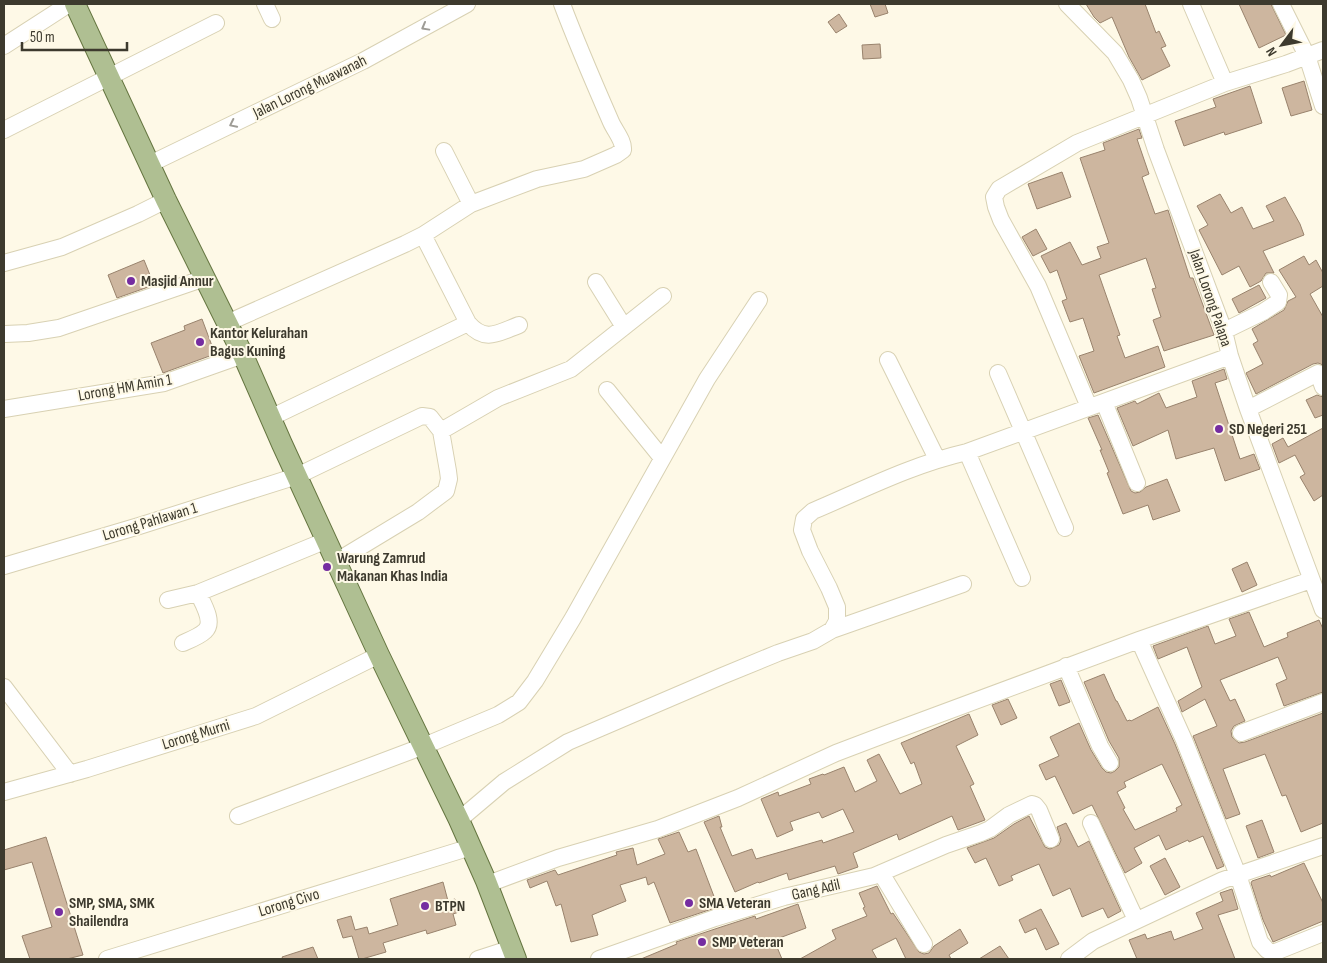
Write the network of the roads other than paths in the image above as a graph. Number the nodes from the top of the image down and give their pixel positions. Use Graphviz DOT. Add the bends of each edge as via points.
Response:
graph roads {
  1 [pos="69,4"];
  2 [pos="75,4"];
  3 [pos="264,4"];
  4 [pos="465,4"];
  5 [pos="562,4"];
  6 [pos="1067,4"];
  7 [pos="1191,4"];
  8 [pos="1281,4"];
  9 [pos="272,19"];
  10 [pos="216,24"];
  11 [pos="4,46"];
  12 [pos="1323,50"];
  13 [pos="1307,56"];
  14 [pos="110,78"];
  15 [pos="1225,83"];
  16 [pos="1323,106"];
  17 [pos="1144,115"];
  18 [pos="4,130"];
  19 [pos="444,151"];
  20 [pos="150,164"];
  21 [pos="166,200"];
  22 [pos="471,204"];
  23 [pos="423,234"];
  24 [pos="4,263"];
  25 [pos="205,278"];
  26 [pos="596,282"];
  27 [pos="1271,282"];
  28 [pos="663,296"];
  29 [pos="759,300"];
  30 [pos="227,323"];
  31 [pos="468,323"];
  32 [pos="519,325"];
  33 [pos="624,327"];
  34 [pos="1224,331"];
  35 [pos="4,334"];
  36 [pos="243,355"];
  37 [pos="1230,356"];
  38 [pos="888,360"];
  39 [pos="998,373"];
  40 [pos="1321,376"];
  41 [pos="607,390"];
  42 [pos="1097,405"];
  43 [pos="4,409"];
  44 [pos="1248,409"];
  45 [pos="270,418"];
  46 [pos="441,431"];
  47 [pos="1023,432"];
  48 [pos="967,452"];
  49 [pos="662,458"];
  50 [pos="937,459"];
  51 [pos="297,476"];
  52 [pos="1137,484"];
  53 [pos="1065,528"];
  54 [pos="327,540"];
  55 [pos="337,562"];
  56 [pos="4,566"];
  57 [pos="1022,578"];
  58 [pos="1311,580"];
  59 [pos="963,584"];
  60 [pos="198,593"];
  61 [pos="168,600"];
  62 [pos="1323,610"];
  63 [pos="832,630"];
  64 [pos="1139,640"];
  65 [pos="183,643"];
  66 [pos="379,655"];
  67 [pos="1066,666"];
  68 [pos="4,687"];
  69 [pos="1323,702"];
  70 [pos="1241,732"];
  71 [pos="424,746"];
  72 [pos="1110,763"];
  73 [pos="70,774"];
  74 [pos="4,792"];
  75 [pos="238,816"];
  76 [pos="459,820"];
  77 [pos="1091,823"];
  78 [pos="1051,839"];
  79 [pos="1323,846"];
  80 [pos="471,847"];
  81 [pos="881,873"];
  82 [pos="1238,875"];
  83 [pos="488,884"];
  84 [pos="1136,920"];
  85 [pos="1323,933"];
  86 [pos="924,944"];
  87 [pos="514,953"];
  88 [pos="1274,956"];
  89 [pos="107,959"];
  90 [pos="478,959"];
  91 [pos="599,959"];
  92 [pos="1069,959"];
  1 -- 11 [label="street"];
  2 -- 14 [label="main road"];
  3 -- 9 [label="street"];
  4 -- 20 [label="street, Jalan Lorong Muawanah, one-way" via="363,61"];
  5 -- 22 [label="street" via="623,150 584,169 537,179"];
  6 -- 17 [label="street, Jalan Lorong Palapa" via="1115,53 1131,80"];
  7 -- 15 [label="street"];
  8 -- 13 [label="street"];
  10 -- 14 [label="street"];
  12 -- 13 [label="street"];
  13 -- 15 [label="street"];
  13 -- 16 [label="street"];
  14 -- 18 [label="street"];
  14 -- 20 [label="main road"];
  15 -- 17 [label="street"];
  17 -- 34 [label="street, Jalan Lorong Palapa"];
  17 -- 42 [label="street" via="1077,143 999,189 994,197 1001,220"];
  19 -- 22 [label="street"];
  20 -- 21 [label="main road"];
  21 -- 24 [label="street" via="62,247"];
  21 -- 25 [label="main road"];
  22 -- 23 [label="street"];
  23 -- 30 [label="street"];
  23 -- 31 [label="street"];
  25 -- 30 [label="main road"];
  25 -- 35 [label="street" via="59,328"];
  26 -- 33 [label="street"];
  27 -- 34 [label="street" via="1279,294 1278,302"];
  28 -- 33 [label="street"];
  29 -- 49 [label="street"];
  30 -- 36 [label="main road"];
  31 -- 32 [label="street" via="477,333 484,335"];
  31 -- 45 [label="street"];
  33 -- 46 [label="street" via="571,369 498,398"];
  34 -- 37 [label="street, Jalan Lorong Palapa"];
  36 -- 43 [label="street, Lorong HM Amin 1" via="164,383"];
  36 -- 45 [label="main road"];
  37 -- 42 [label="street"];
  37 -- 44 [label="street, Jalan Lorong Palapa"];
  38 -- 50 [label="street"];
  39 -- 47 [label="street"];
  40 -- 44 [label="street"];
  41 -- 49 [label="street"];
  42 -- 47 [label="street"];
  42 -- 52 [label="street"];
  44 -- 58 [label="street, Jalan Lorong Palapa"];
  45 -- 51 [label="main road"];
  46 -- 51 [label="street, Lorong Pahlawan 1" via="430,416 422,416"];
  46 -- 55 [label="street" via="449,479 446,490 418,512"];
  47 -- 48 [label="street"];
  47 -- 53 [label="street"];
  48 -- 50 [label="street"];
  48 -- 57 [label="street"];
  49 -- 71 [label="street" via="573,618 526,694 506,711"];
  50 -- 63 [label="street" via="813,511 804,519 804,536 837,607 837,621"];
  51 -- 54 [label="main road"];
  51 -- 56 [label="street, Lorong Pahlawan 1"];
  54 -- 55 [label="main road"];
  54 -- 60 [label="street"];
  55 -- 66 [label="main road"];
  58 -- 62 [label="street, Jalan Lorong Palapa"];
  58 -- 64 [label="street"];
  59 -- 63 [label="street"];
  60 -- 61 [label="street"];
  60 -- 65 [label="street" via="209,626"];
  63 -- 76 [label="street" via="813,641 568,742 504,782"];
  64 -- 67 [label="street"];
  64 -- 82 [label="street" via="1184,740"];
  66 -- 71 [label="main road"];
  66 -- 73 [label="street, Lorong Murni" via="256,716"];
  67 -- 72 [label="street"];
  67 -- 83 [label="street" via="836,753 738,798 658,829 558,858"];
  68 -- 73 [label="street"];
  69 -- 70 [label="street"];
  71 -- 75 [label="street"];
  71 -- 76 [label="main road"];
  73 -- 74 [label="street, Lorong Murni"];
  76 -- 80 [label="main road"];
  77 -- 84 [label="street"];
  78 -- 81 [label="street, Gang Adil" via="1039,810 1032,804 1009,814 990,829"];
  79 -- 82 [label="street"];
  80 -- 83 [label="main road"];
  80 -- 89 [label="street, Lorong Civo"];
  81 -- 86 [label="street"];
  81 -- 91 [label="street, Gang Adil" via="715,918"];
  82 -- 84 [label="street"];
  82 -- 88 [label="street" via="1260,942"];
  83 -- 87 [label="main road"];
  84 -- 92 [label="street" via="1093,941"];
  85 -- 88 [label="street"];
  87 -- 90 [label="street"];
}
